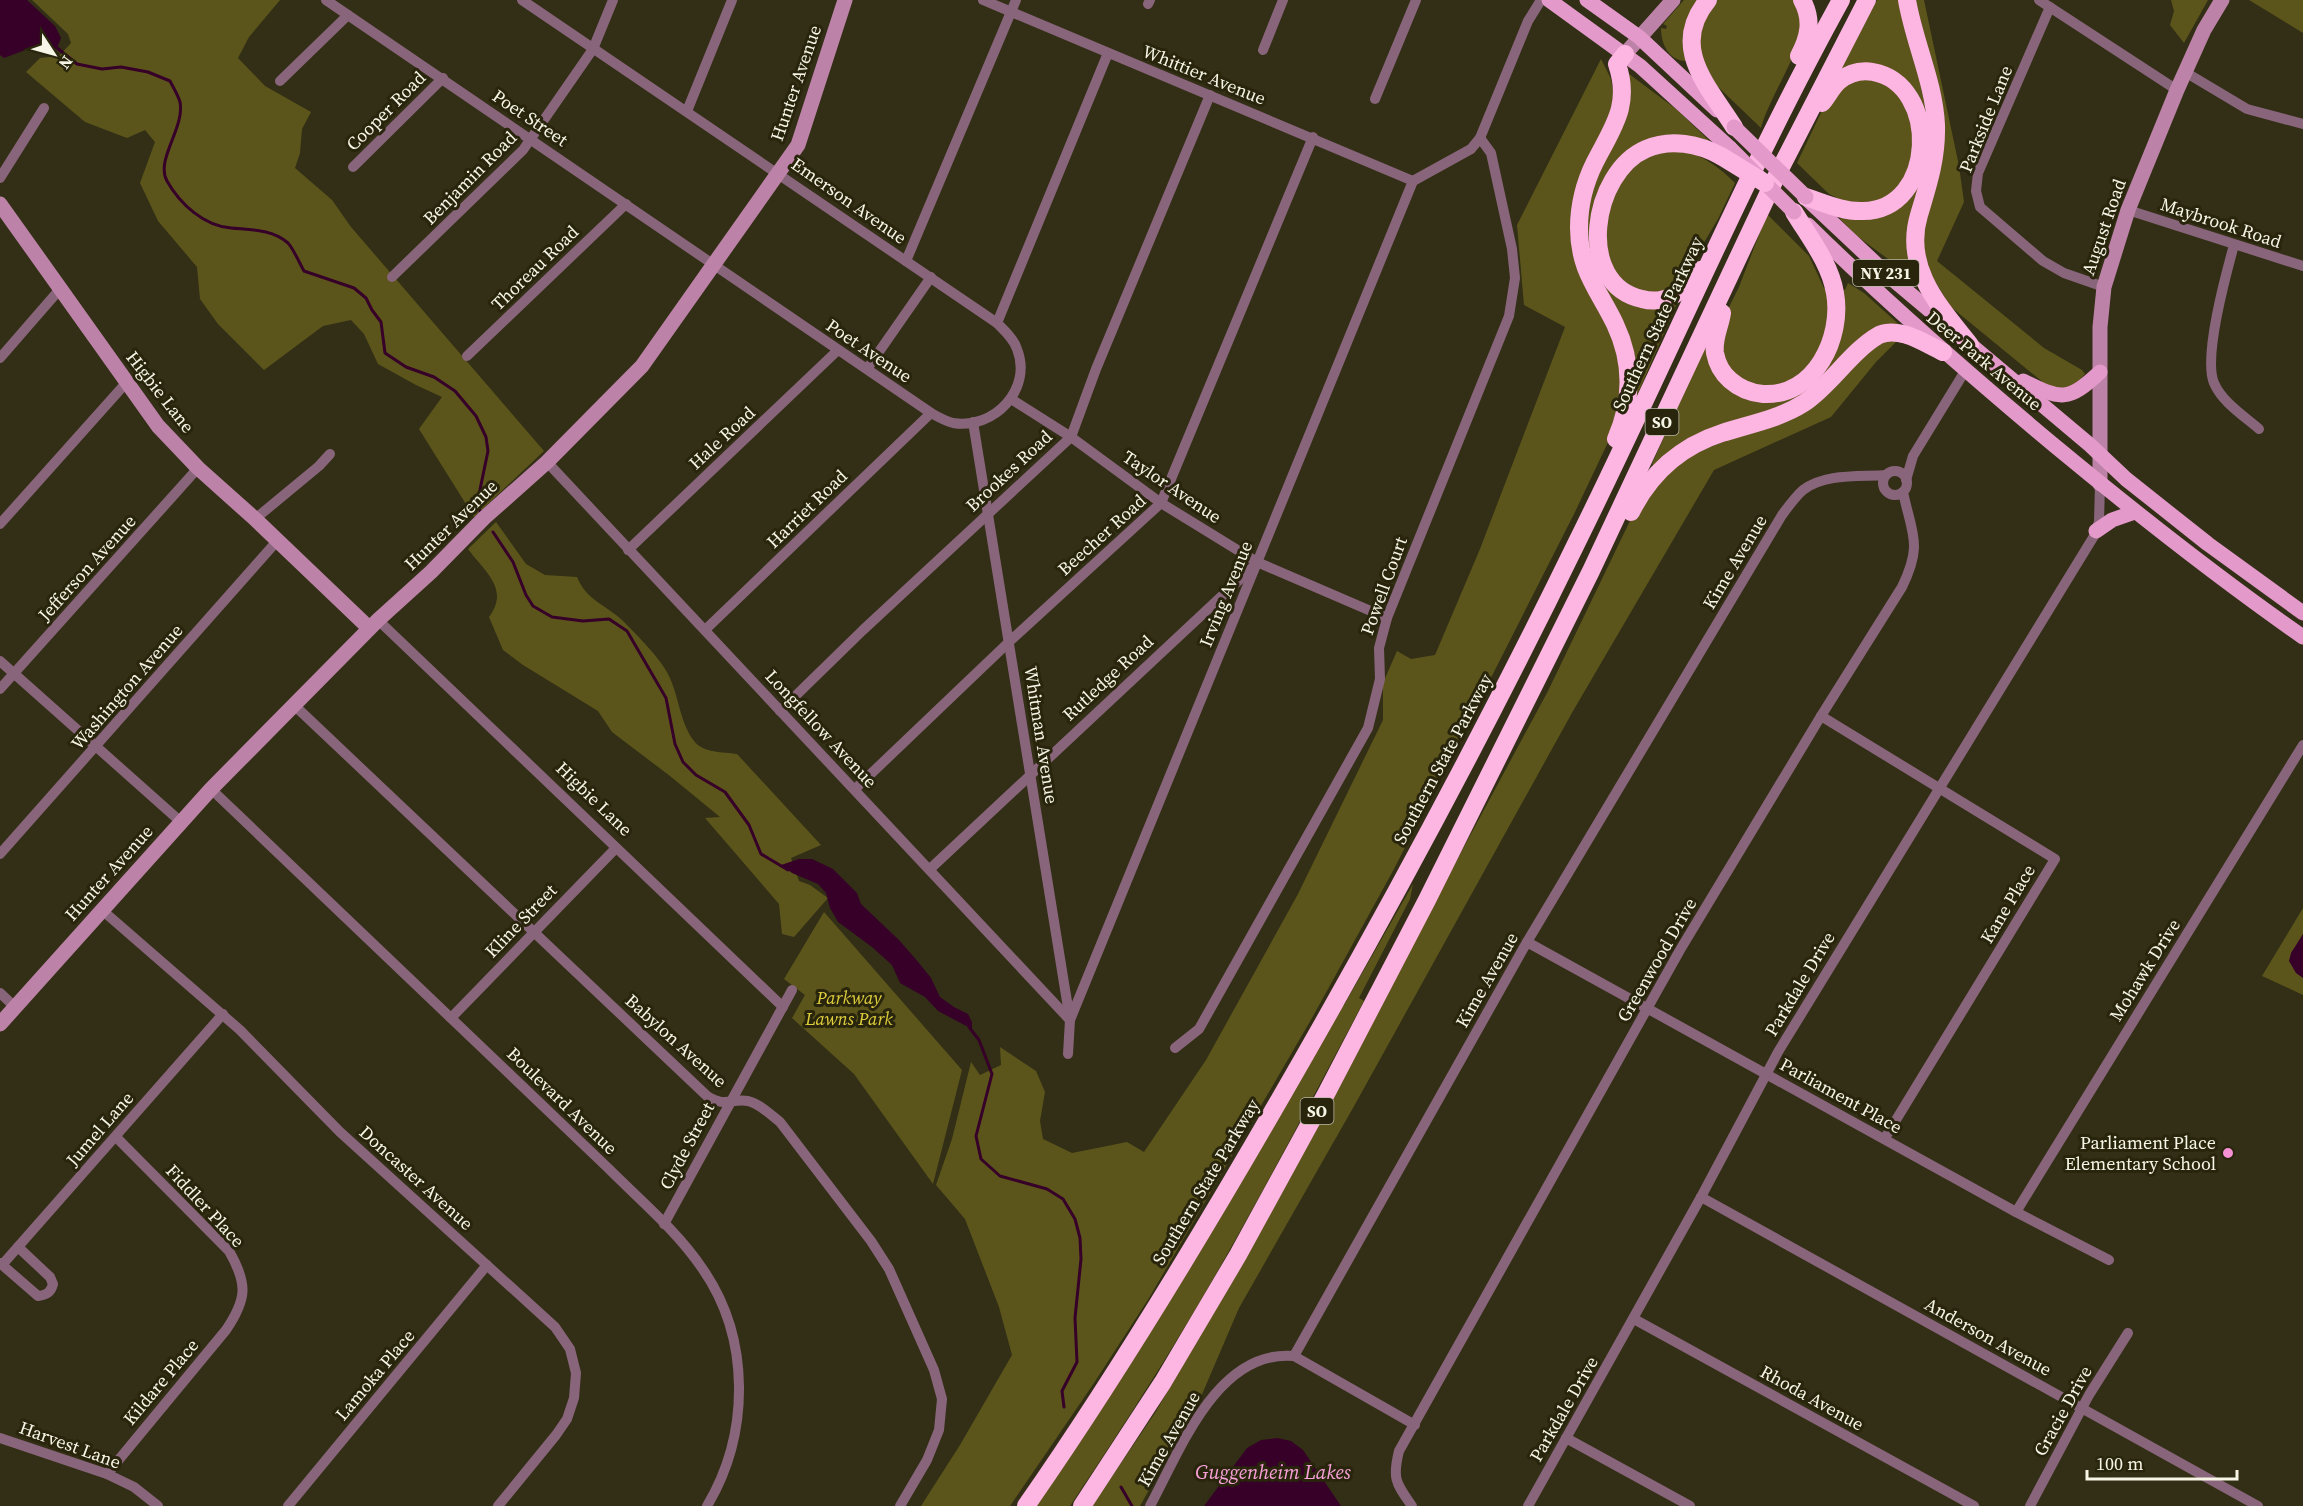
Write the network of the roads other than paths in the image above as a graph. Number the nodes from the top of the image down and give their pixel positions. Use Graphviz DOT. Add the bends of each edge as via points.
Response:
graph roads {
  1 [pos="326,0"];
  2 [pos="522,0"];
  3 [pos="613,0"];
  4 [pos="732,0"];
  5 [pos="845,0"];
  6 [pos="982,0"];
  7 [pos="1016,0"];
  8 [pos="1283,0"];
  9 [pos="1416,0"];
  10 [pos="1541,0"];
  11 [pos="1549,0"];
  12 [pos="1587,0"];
  13 [pos="1598,0"];
  14 [pos="1673,0"];
  15 [pos="1708,0"];
  16 [pos="1802,0"];
  17 [pos="1841,0"];
  18 [pos="1867,0"];
  19 [pos="1907,0"];
  20 [pos="2039,0"];
  21 [pos="2222,0"];
  22 [pos="2050,7"];
  23 [pos="1011,12"];
  24 [pos="348,15"];
  25 [pos="1615,18"];
  26 [pos="1639,37"];
  27 [pos="593,49"];
  28 [pos="1263,50"];
  29 [pos="1108,53"];
  30 [pos="1625,54"];
  31 [pos="2185,72"];
  32 [pos="442,78"];
  33 [pos="280,81"];
  34 [pos="2176,90"];
  35 [pos="1210,95"];
  36 [pos="1375,99"];
  37 [pos="1784,106"];
  38 [pos="44,108"];
  39 [pos="687,111"];
  40 [pos="2303,124"];
  41 [pos="1734,127"];
  42 [pos="1313,137"];
  43 [pos="1480,138"];
  44 [pos="531,139"];
  45 [pos="1793,141"];
  46 [pos="1726,152"];
  47 [pos="353,167"];
  48 [pos="779,173"];
  49 [pos="0,178"];
  50 [pos="1413,180"];
  51 [pos="1765,183"];
  52 [pos="1806,197"];
  53 [pos="0,204"];
  54 [pos="626,204"];
  55 [pos="2128,210"];
  56 [pos="1794,212"];
  57 [pos="2234,245"];
  58 [pos="1714,253"];
  59 [pos="906,261"];
  60 [pos="714,264"];
  61 [pos="2303,267"];
  62 [pos="1730,273"];
  63 [pos="931,277"];
  64 [pos="393,278"];
  65 [pos="2104,287"];
  66 [pos="60,289"];
  67 [pos="997,323"];
  68 [pos="1970,345"];
  69 [pos="838,350"];
  70 [pos="1943,352"];
  71 [pos="467,356"];
  72 [pos="0,358"];
  73 [pos="867,369"];
  74 [pos="1999,369"];
  75 [pos="1965,371"];
  76 [pos="2100,372"];
  77 [pos="126,383"];
  78 [pos="1011,399"];
  79 [pos="931,413"];
  80 [pos="973,422"];
  81 [pos="2259,429"];
  82 [pos="1071,437"];
  83 [pos="330,454"];
  84 [pos="2101,455"];
  85 [pos="1913,456"];
  86 [pos="547,462"];
  87 [pos="198,468"];
  88 [pos="1890,473"];
  89 [pos="1861,477"];
  90 [pos="1906,480"];
  91 [pos="2100,484"];
  92 [pos="1883,486"];
  93 [pos="1903,492"];
  94 [pos="1891,495"];
  95 [pos="1161,503"];
  96 [pos="1593,511"];
  97 [pos="2134,512"];
  98 [pos="988,513"];
  99 [pos="1908,513"];
  100 [pos="255,519"];
  101 [pos="0,524"];
  102 [pos="2096,531"];
  103 [pos="277,541"];
  104 [pos="628,550"];
  105 [pos="1257,562"];
  106 [pos="1591,570"];
  107 [pos="2303,613"];
  108 [pos="1387,618"];
  109 [pos="373,624"];
  110 [pos="705,630"];
  111 [pos="2303,637"];
  112 [pos="1010,641"];
  113 [pos="0,661"];
  114 [pos="14,674"];
  115 [pos="0,689"];
  116 [pos="294,705"];
  117 [pos="780,711"];
  118 [pos="1821,716"];
  119 [pos="2303,745"];
  120 [pos="97,747"];
  121 [pos="1029,774"];
  122 [pos="1938,788"];
  123 [pos="211,789"];
  124 [pos="855,789"];
  125 [pos="181,822"];
  126 [pos="616,848"];
  127 [pos="0,854"];
  128 [pos="930,869"];
  129 [pos="102,910"];
  130 [pos="534,932"];
  131 [pos="1527,942"];
  132 [pos="792,990"];
  133 [pos="0,993"];
  134 [pos="783,1006"];
  135 [pos="15,1007"];
  136 [pos="1647,1009"];
  137 [pos="223,1014"];
  138 [pos="450,1018"];
  139 [pos="1070,1020"];
  140 [pos="0,1024"];
  141 [pos="1175,1048"];
  142 [pos="1068,1054"];
  143 [pos="1768,1074"];
  144 [pos="730,1103"];
  145 [pos="116,1137"];
  146 [pos="1885,1138"];
  147 [pos="1701,1197"];
  148 [pos="2016,1212"];
  149 [pos="664,1224"];
  150 [pos="18,1247"];
  151 [pos="2109,1260"];
  152 [pos="1,1264"];
  153 [pos="488,1265"];
  154 [pos="238,1311"];
  155 [pos="1634,1319"];
  156 [pos="2128,1333"];
  157 [pos="1294,1356"];
  158 [pos="2083,1408"];
  159 [pos="1414,1425"];
  160 [pos="0,1438"];
  161 [pos="1566,1438"];
  162 [pos="107,1474"];
  163 [pos="158,1506"];
  164 [pos="288,1506"];
  165 [pos="498,1506"];
  166 [pos="707,1506"];
  167 [pos="900,1506"];
  168 [pos="1026,1506"];
  169 [pos="1082,1506"];
  170 [pos="1150,1506"];
  171 [pos="1412,1506"];
  172 [pos="1528,1506"];
  173 [pos="1690,1506"];
  174 [pos="1974,1506"];
  175 [pos="2030,1506"];
  176 [pos="2258,1506"];
  1 -- 24 [label="street, Poet Street"];
  2 -- 27 [label="street, Emerson Avenue"];
  3 -- 27 [label="street, Benjamin Road"];
  4 -- 39 [label="street"];
  5 -- 48 [label="street, Hunter Avenue" via="798,145"];
  6 -- 23 [label="street, Whittier Avenue"];
  7 -- 23 [label="street"];
  8 -- 28 [label="street"];
  9 -- 36 [label="street"];
  10 -- 43 [label="street" via="1528,21"];
  11 -- 30 [label="main road"];
  12 -- 25 [label="main road, NY 231"];
  13 -- 25 [label="street, Deer Park Avenue"];
  14 -- 26 [label="street"];
  15 -- 41 [label="highway" via="1693,26 1692,55"];
  16 -- 37 [label="highway" via="1809,28"];
  17 -- 37 [label="highway, Southern State Parkway / SO"];
  18 -- 45 [label="highway, SO"];
  19 -- 68 [label="highway" via="1936,122 1936,152 1916,228 1916,256 1928,290"];
  20 -- 22 [label="street"];
  21 -- 31 [label="street, August Road"];
  22 -- 34 [label="street"];
  22 -- 65 [label="street, Parkside Lane" via="1978,173 1976,191 1980,207 2043,261"];
  23 -- 29 [label="street, Whittier Avenue"];
  23 -- 59 [label="street"];
  24 -- 32 [label="street, Poet Street"];
  24 -- 33 [label="street"];
  25 -- 26 [label="main road, Deer Park Avenue / NY 231"];
  26 -- 30 [label="street"];
  26 -- 41 [label="main road, Deer Park Avenue / NY 231"];
  27 -- 39 [label="street, Emerson Avenue"];
  27 -- 44 [label="street, Benjamin Road"];
  29 -- 35 [label="street, Whittier Avenue"];
  29 -- 67 [label="street"];
  30 -- 46 [label="main road" via="1668,90"];
  30 -- 96 [label="highway" via="1617,64 1621,112 1586,183 1580,215 1587,273 1620,337 1629,382 1624,417"];
  31 -- 34 [label="street, August Road"];
  31 -- 40 [label="street" via="2247,109"];
  32 -- 44 [label="street, Poet Street"];
  32 -- 47 [label="street, Cooper Road"];
  34 -- 55 [label="street, August Road"];
  35 -- 42 [label="street, Whittier Avenue"];
  35 -- 82 [label="street, Brookes Road"];
  37 -- 58 [label="highway, Southern State Parkway / SO"];
  38 -- 49 [label="street"];
  39 -- 48 [label="street, Emerson Avenue"];
  41 -- 52 [label="main road, Deer Park Avenue / NY 231, bridge"];
  42 -- 50 [label="street, Whittier Avenue"];
  42 -- 95 [label="street, Beecher Road"];
  43 -- 50 [label="street" via="1470,149"];
  43 -- 108 [label="street, Powell Court" via="1491,153 1512,249 1512,305"];
  44 -- 54 [label="street, Poet Street"];
  44 -- 64 [label="street, Benjamin Road"];
  45 -- 52 [label="highway" via="1834,86 1860,72 1878,73 1898,84 1911,101 1919,123 1922,148 1917,172 1907,189 1892,202 1858,211"];
  45 -- 62 [label="highway, SO"];
  46 -- 51 [label="highway, bridge"];
  46 -- 58 [label="highway" via="1682,143 1656,145 1640,152 1613,177 1602,202 1598,226 1600,252 1608,273 1621,290 1640,299 1662,300 1676,294"];
  48 -- 59 [label="street, Emerson Avenue"];
  48 -- 60 [label="street, Hunter Avenue"];
  50 -- 105 [label="street, Irving Avenue"];
  51 -- 56 [label="main road, Deer Park Avenue / NY 231, bridge"];
  52 -- 68 [label="main road, Deer Park Avenue / NY 231" via="1890,277"];
  53 -- 66 [label="street, Higbie Lane"];
  54 -- 60 [label="street, Poet Street"];
  54 -- 71 [label="street, Thoreau Road"];
  55 -- 57 [label="street, Maybrook Road"];
  55 -- 65 [label="street, August Road"];
  56 -- 62 [label="highway" via="1830,274 1837,309 1824,357 1798,386 1777,393 1756,393 1733,383 1721,370 1715,355 1715,338"];
  56 -- 70 [label="main road, Deer Park Avenue / NY 231"];
  57 -- 61 [label="street, Maybrook Road"];
  57 -- 81 [label="street" via="2210,362 2213,382 2225,400"];
  58 -- 96 [label="highway, Southern State Parkway / SO"];
  59 -- 63 [label="street, Emerson Avenue"];
  60 -- 69 [label="street, Poet Avenue"];
  60 -- 86 [label="street, Hunter Avenue" via="642,366"];
  62 -- 106 [label="highway, SO"];
  63 -- 67 [label="street, Emerson Avenue"];
  63 -- 73 [label="street"];
  65 -- 76 [label="street, August Road"];
  66 -- 72 [label="street"];
  66 -- 77 [label="street, Higbie Lane"];
  67 -- 78 [label="street, Emerson Avenue" via="1017,348 1020,363 1020,377"];
  68 -- 74 [label="main road, Deer Park Avenue / NY 231"];
  69 -- 73 [label="street, Poet Avenue"];
  69 -- 104 [label="street, Hale Road"];
  70 -- 75 [label="main road, Deer Park Avenue / NY 231"];
  70 -- 106 [label="highway" via="1901,333 1883,333 1799,406 1689,448 1651,480"];
  73 -- 79 [label="street, Poet Avenue"];
  74 -- 76 [label="main road" via="2058,396 2077,391"];
  74 -- 84 [label="main road, Deer Park Avenue / NY 231"];
  75 -- 85 [label="street"];
  75 -- 91 [label="main road, Deer Park Avenue / NY 231"];
  76 -- 84 [label="street, August Road"];
  77 -- 87 [label="street, Higbie Lane" via="158,426"];
  77 -- 101 [label="street"];
  78 -- 80 [label="street, Poet Avenue" via="993,416"];
  78 -- 82 [label="street, Taylor Avenue"];
  79 -- 80 [label="street, Poet Avenue" via="954,423"];
  79 -- 110 [label="street, Harriet Road"];
  80 -- 98 [label="street, Whitman Avenue"];
  82 -- 95 [label="street, Taylor Avenue"];
  82 -- 98 [label="street, Brookes Road"];
  83 -- 100 [label="street"];
  84 -- 91 [label="street, August Road"];
  84 -- 107 [label="main road, Deer Park Avenue / NY 231" via="2208,544"];
  85 -- 88 [label="street"];
  85 -- 90 [label="street"];
  86 -- 104 [label="street, Longfellow Avenue"];
  86 -- 109 [label="street, Hunter Avenue"];
  87 -- 100 [label="street, Higbie Lane"];
  87 -- 114 [label="street, Jefferson Avenue"];
  88 -- 89 [label="street, Kime Avenue"];
  88 -- 90 [label="street" via="1902,473"];
  88 -- 92 [label="street"];
  89 -- 92 [label="street, Kime Avenue"];
  89 -- 131 [label="street, Kime Avenue" via="1815,483 1803,490 1782,515"];
  90 -- 93 [label="street"];
  91 -- 97 [label="main road, Deer Park Avenue / NY 231"];
  91 -- 102 [label="street, Parkdale Drive"];
  92 -- 94 [label="street"];
  93 -- 94 [label="street"];
  93 -- 99 [label="street, Greenwood Drive"];
  94 -- 99 [label="street, Greenwood Drive"];
  95 -- 105 [label="street, Taylor Avenue"];
  95 -- 112 [label="street, Beecher Road"];
  96 -- 168 [label="highway, Southern State Parkway / SO" via="1481,733 1324,1023 1156,1307"];
  97 -- 102 [label="main road"];
  97 -- 111 [label="main road, Deer Park Avenue / NY 231"];
  98 -- 112 [label="street, Whitman Avenue"];
  98 -- 117 [label="street, Brookes Road"];
  99 -- 118 [label="street, Greenwood Drive" via="1916,552 1910,571"];
  100 -- 103 [label="street, Higbie Lane"];
  102 -- 122 [label="street, Parkdale Drive"];
  103 -- 109 [label="street, Higbie Lane"];
  103 -- 120 [label="street, Washington Avenue"];
  104 -- 110 [label="street, Longfellow Avenue"];
  105 -- 108 [label="street, Taylor Avenue"];
  105 -- 121 [label="street, Rutledge Road"];
  105 -- 139 [label="street, Irving Avenue"];
  106 -- 169 [label="highway, SO" via="1427,900 1287,1167 1186,1343"];
  108 -- 141 [label="street, Powell Court" via="1379,648 1380,679 1368,728 1199,1029"];
  109 -- 116 [label="street, Hunter Avenue"];
  109 -- 126 [label="street, Higbie Lane"];
  110 -- 117 [label="street, Longfellow Avenue"];
  112 -- 121 [label="street, Whitman Avenue"];
  112 -- 124 [label="street, Beecher Road"];
  113 -- 114 [label="street"];
  114 -- 115 [label="street, Jefferson Avenue"];
  114 -- 120 [label="street"];
  116 -- 123 [label="street, Hunter Avenue"];
  116 -- 130 [label="street, Babylon Avenue"];
  117 -- 124 [label="street, Longfellow Avenue"];
  118 -- 122 [label="street, Kane Place"];
  118 -- 136 [label="street, Greenwood Drive"];
  119 -- 148 [label="street, Mohawk Drive"];
  120 -- 125 [label="street"];
  120 -- 127 [label="street, Washington Avenue"];
  121 -- 128 [label="street, Rutledge Road"];
  121 -- 139 [label="street, Whitman Avenue"];
  122 -- 143 [label="street, Parkdale Drive"];
  122 -- 146 [label="street, Kane Place" via="2055,859"];
  123 -- 125 [label="street, Hunter Avenue"];
  123 -- 138 [label="street, Boulevard Avenue"];
  124 -- 128 [label="street, Longfellow Avenue"];
  125 -- 129 [label="street, Hunter Avenue"];
  126 -- 130 [label="street, Kline Street"];
  126 -- 134 [label="street, Higbie Lane"];
  128 -- 139 [label="street, Longfellow Avenue"];
  129 -- 135 [label="street, Hunter Avenue"];
  129 -- 137 [label="street, Doncaster Avenue"];
  130 -- 138 [label="street, Kline Street"];
  130 -- 144 [label="street, Babylon Avenue" via="707,1096"];
  131 -- 136 [label="street, Parliament Place"];
  131 -- 157 [label="street, Kime Avenue"];
  132 -- 134 [label="street, Clyde Street"];
  133 -- 135 [label="street"];
  134 -- 144 [label="street, Clyde Street"];
  135 -- 140 [label="street, Hunter Avenue"];
  136 -- 143 [label="street, Parliament Place"];
  136 -- 159 [label="street, Greenwood Drive"];
  137 -- 145 [label="street, Jumel Lane"];
  137 -- 153 [label="street, Doncaster Avenue" via="340,1132"];
  138 -- 149 [label="street, Boulevard Avenue"];
  139 -- 142 [label="street, Whitman Avenue"];
  143 -- 146 [label="street, Parliament Place"];
  143 -- 147 [label="street, Parkdale Drive"];
  144 -- 149 [label="street, Clyde Street"];
  144 -- 167 [label="street, Babylon Avenue" via="747,1101 780,1122 871,1241 889,1269 934,1370 942,1400 939,1430 927,1460"];
  145 -- 150 [label="street, Jumel Lane"];
  145 -- 154 [label="street, Fiddler Place" via="229,1251 239,1269 243,1291"];
  146 -- 148 [label="street, Parliament Place"];
  147 -- 155 [label="street, Parkdale Drive"];
  147 -- 158 [label="street, Anderson Avenue"];
  148 -- 151 [label="street, Parliament Place"];
  149 -- 166 [label="street, Boulevard Avenue" via="715,1288 733,1337 738,1366 737,1425 720,1485"];
  150 -- 152 [label="street, Jumel Lane"];
  150 -- 152 [label="street" via="50,1277 51,1291 38,1296"];
  153 -- 164 [label="street, Lamoka Place"];
  153 -- 165 [label="street, Doncaster Avenue" via="555,1327 570,1349 576,1373 567,1419"];
  154 -- 162 [label="street, Kildare Place"];
  155 -- 161 [label="street, Parkdale Drive"];
  155 -- 174 [label="street, Rhoda Avenue"];
  156 -- 158 [label="street, Gracie Drive"];
  157 -- 159 [label="street"];
  157 -- 170 [label="street, Kime Avenue" via="1278,1354 1261,1360 1216,1391"];
  158 -- 175 [label="street, Gracie Drive"];
  158 -- 176 [label="street, Anderson Avenue"];
  159 -- 171 [label="street, Greenwood Drive" via="1399,1451 1394,1470 1398,1486"];
  160 -- 162 [label="street, Harvest Lane"];
  161 -- 172 [label="street, Parkdale Drive"];
  161 -- 173 [label="street"];
  162 -- 163 [label="street, Harvest Lane" via="134,1487"];
}
